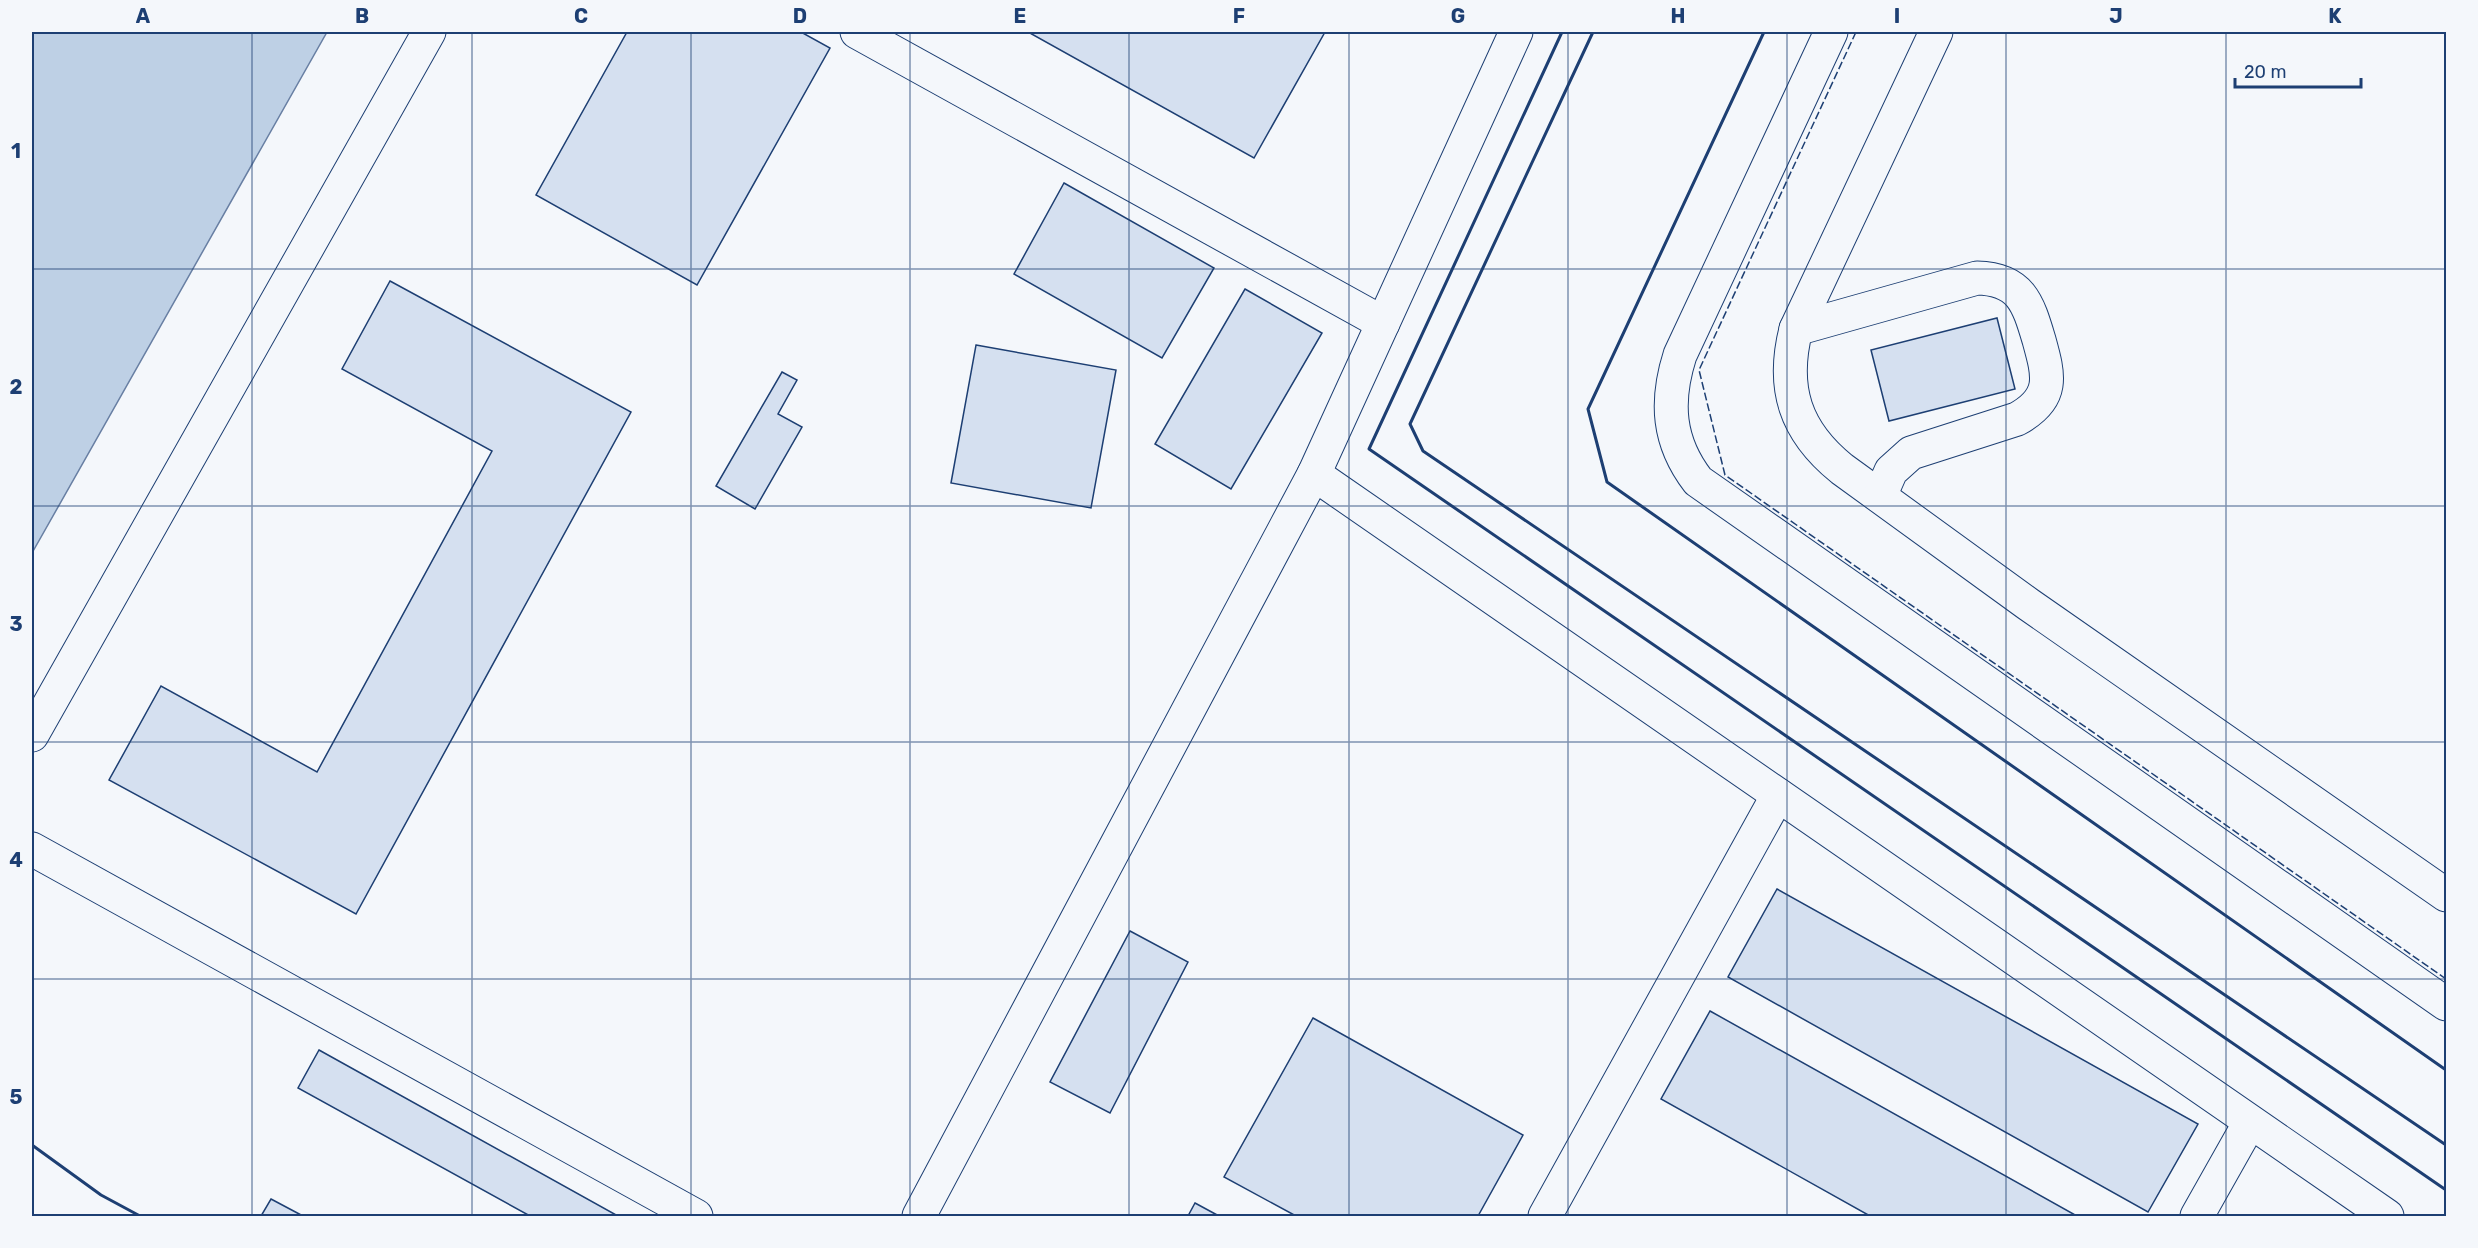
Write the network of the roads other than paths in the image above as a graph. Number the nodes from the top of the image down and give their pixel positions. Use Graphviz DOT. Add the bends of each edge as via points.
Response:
graph roads {
  1 [pos="429,32"];
  2 [pos="857,32"];
  3 [pos="1516,32"];
  4 [pos="1831,32"];
  5 [pos="1936,32"];
  6 [pos="1383,323"];
  7 [pos="1796,329"];
  8 [pos="1314,474"];
  9 [pos="1880,496"];
  10 [pos="32,735"];
  11 [pos="1778,795"];
  12 [pos="32,849"];
  13 [pos="2446,896"];
  14 [pos="2446,1004"];
  15 [pos="2250,1122"];
  16 [pos="696,1216"];
  17 [pos="919,1216"];
  18 [pos="1545,1216"];
  19 [pos="2197,1216"];
  20 [pos="2387,1216"];
  1 -- 10 [label="street"];
  2 -- 6 [label="street"];
  3 -- 6 [label="street"];
  4 -- 14 [label="street" via="1677,363 1670,404 1672,429 1686,465 1698,482"];
  5 -- 7 [label="street"];
  6 -- 8 [label="street"];
  7 -- 9 [label="street" via="1789,374 1792,396 1810,437 1825,455"];
  7 -- 9 [label="street" via="1977,278 2004,281 2015,289 2030,311 2048,372 2047,387 2040,401 2017,419 1911,453 1891,471"];
  8 -- 11 [label="street"];
  8 -- 17 [label="street"];
  9 -- 13 [label="street"];
  11 -- 15 [label="street"];
  11 -- 18 [label="street"];
  12 -- 16 [label="street"];
  15 -- 19 [label="street"];
  15 -- 20 [label="street"];
}
